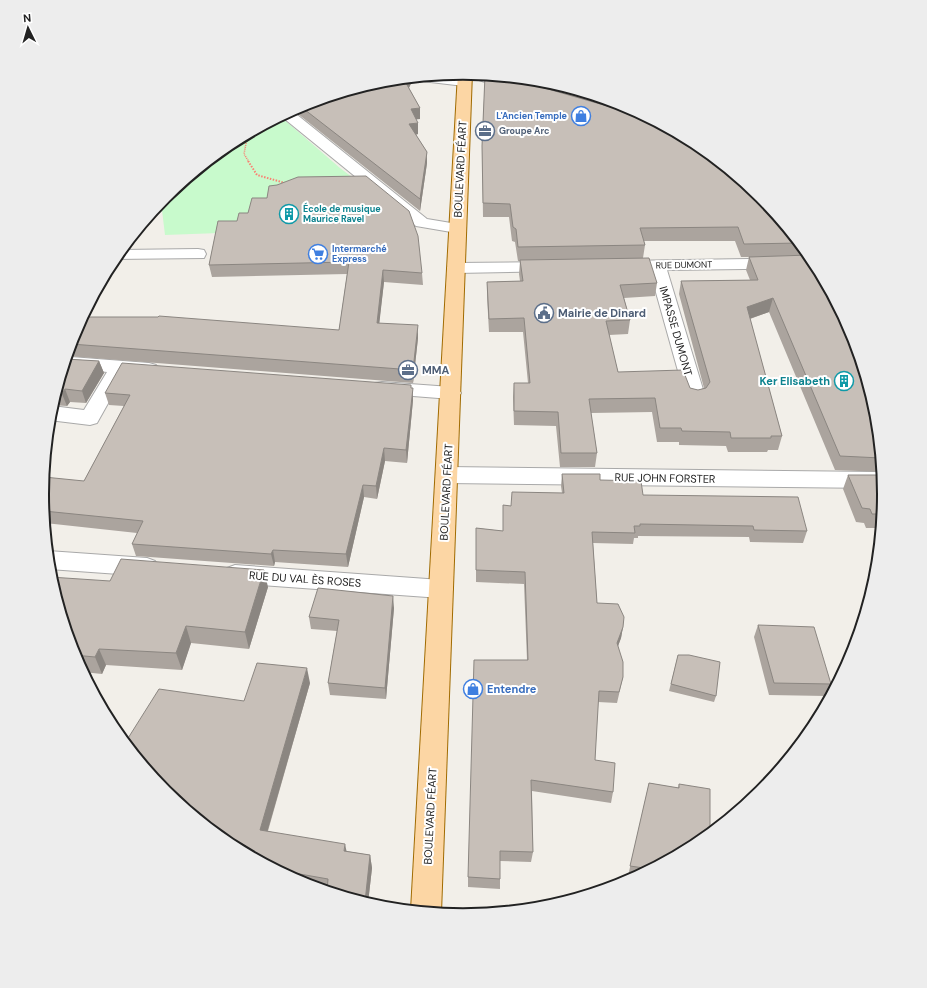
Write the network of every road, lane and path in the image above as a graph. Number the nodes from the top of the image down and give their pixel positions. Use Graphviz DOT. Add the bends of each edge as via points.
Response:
graph roads {
  1 [pos="467,80"];
  2 [pos="486,80"];
  3 [pos="528,89"];
  4 [pos="291,117"];
  5 [pos="247,141"];
  6 [pos="290,183"];
  7 [pos="457,228"];
  8 [pos="198,254"];
  9 [pos="126,255"];
  10 [pos="807,263"];
  11 [pos="657,265"];
  12 [pos="603,266"];
  13 [pos="564,267"];
  14 [pos="456,268"];
  15 [pos="70,363"];
  16 [pos="119,367"];
  17 [pos="166,371"];
  18 [pos="362,386"];
  19 [pos="451,393"];
  20 [pos="695,396"];
  21 [pos="57,414"];
  22 [pos="447,475"];
  23 [pos="877,480"];
  24 [pos="55,560"];
  25 [pos="166,568"];
  26 [pos="213,572"];
  27 [pos="441,589"];
  28 [pos="426,907"];
  1 -- 7 [label="main road, BOULEVARD FÉART"];
  2 -- 3 [label="street"];
  4 -- 7 [label="street" via="422,223"];
  5 -- 6 [label="path" via="244,154 257,175"];
  7 -- 14 [label="main road, BOULEVARD FÉART"];
  8 -- 9 [label="street"];
  10 -- 11 [label="street, RUE DUMONT"];
  11 -- 12 [label="street, RUE DUMONT"];
  11 -- 20 [label="street, IMPASSE DUMONT"];
  13 -- 14 [label="street"];
  14 -- 19 [label="main road, BOULEVARD FÉART"];
  15 -- 16 [label="street"];
  16 -- 17 [label="street"];
  16 -- 21 [label="street" via="90,418"];
  18 -- 19 [label="street"];
  19 -- 22 [label="main road, BOULEVARD FÉART"];
  22 -- 23 [label="street, RUE JOHN FORSTER"];
  22 -- 27 [label="main road, BOULEVARD FÉART"];
  24 -- 25 [label="street"];
  26 -- 27 [label="street, RUE DU VAL ÈS ROSES"];
  27 -- 28 [label="main road, BOULEVARD FÉART"];
}
